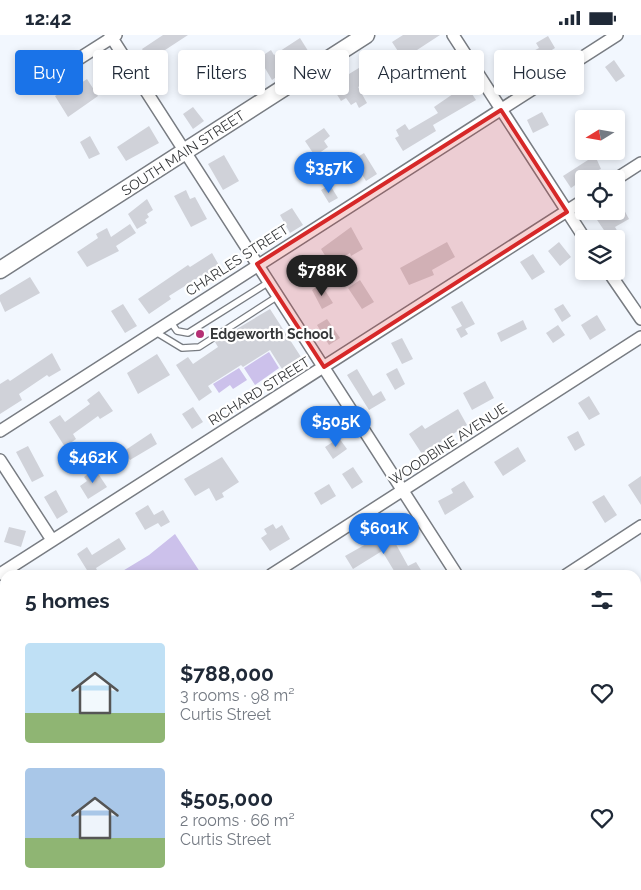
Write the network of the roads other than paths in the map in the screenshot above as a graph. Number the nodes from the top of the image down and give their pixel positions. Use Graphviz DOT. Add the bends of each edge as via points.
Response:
graph roads {
  1 [pos="366,35"];
  2 [pos="453,35"];
  3 [pos="617,35"];
  4 [pos="113,36"];
  5 [pos="83,56"];
  6 [pos="501,110"];
  7 [pos="185,152"];
  8 [pos="641,163"];
  9 [pos="625,173"];
  10 [pos="575,206"];
  11 [pos="566,211"];
  12 [pos="579,230"];
  13 [pos="257,265"];
  14 [pos="0,270"];
  15 [pos="614,280"];
  16 [pos="269,282"];
  17 [pos="278,297"];
  18 [pos="641,319"];
  19 [pos="170,321"];
  20 [pos="154,331"];
  21 [pos="641,337"];
  22 [pos="324,367"];
  23 [pos="0,431"];
  24 [pos="0,460"];
  25 [pos="403,491"];
  26 [pos="641,527"];
  27 [pos="52,540"];
  28 [pos="6,570"];
  29 [pos="279,570"];
  30 [pos="454,570"];
  31 [pos="574,570"];
  1 -- 7 [label="street, SOUTH MAIN STREET"];
  2 -- 6 [label="street"];
  3 -- 6 [label="street, CHARLES STREET"];
  4 -- 5 [label="street"];
  4 -- 7 [label="street"];
  6 -- 11 [label="street"];
  6 -- 13 [label="street, CHARLES STREET"];
  7 -- 13 [label="street"];
  7 -- 14 [label="street, SOUTH MAIN STREET"];
  8 -- 9 [label="street"];
  10 -- 11 [label="street, RICHARD STREET"];
  11 -- 12 [label="street"];
  11 -- 22 [label="street, RICHARD STREET"];
  13 -- 16 [label="street"];
  13 -- 19 [label="street, CHARLES STREET"];
  15 -- 18 [label="street"];
  16 -- 17 [label="street"];
  16 -- 19 [label="lane" via="188,333 178,331"];
  17 -- 20 [label="lane" via="199,347 182,348"];
  17 -- 22 [label="street"];
  19 -- 20 [label="street, CHARLES STREET"];
  20 -- 23 [label="street, CHARLES STREET"];
  21 -- 25 [label="street, WOODBINE AVENUE"];
  22 -- 25 [label="street"];
  22 -- 27 [label="street, RICHARD STREET"];
  24 -- 27 [label="street"];
  25 -- 29 [label="street, WOODBINE AVENUE"];
  25 -- 30 [label="street"];
  26 -- 31 [label="street"];
  27 -- 28 [label="street, RICHARD STREET"];
}
